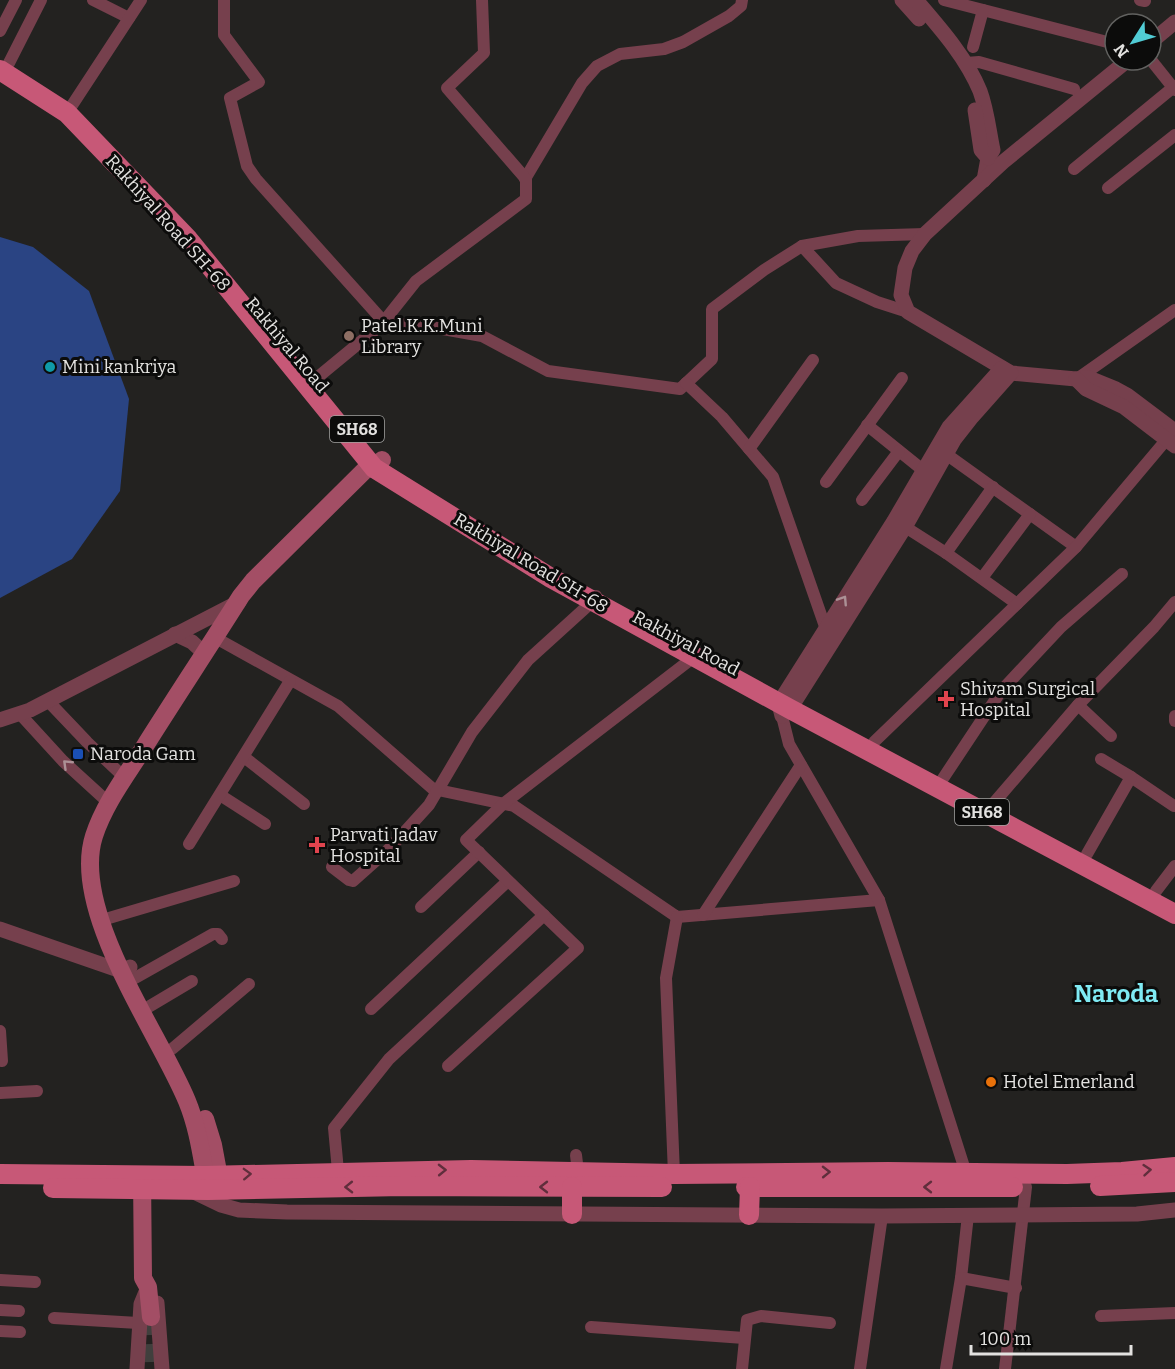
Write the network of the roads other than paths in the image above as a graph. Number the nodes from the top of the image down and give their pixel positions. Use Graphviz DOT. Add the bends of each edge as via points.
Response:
graph roads {
  1 [pos="16,0"];
  2 [pos="41,0"];
  3 [pos="93,0"];
  4 [pos="141,0"];
  5 [pos="224,0"];
  6 [pos="482,0"];
  7 [pos="742,0"];
  8 [pos="902,0"];
  9 [pos="944,0"];
  10 [pos="924,4"];
  11 [pos="982,10"];
  12 [pos="129,18"];
  13 [pos="1175,22"];
  14 [pos="0,31"];
  15 [pos="1163,32"];
  16 [pos="1103,41"];
  17 [pos="973,47"];
  18 [pos="966,63"];
  19 [pos="3,64"];
  20 [pos="1113,72"];
  21 [pos="1161,72"];
  22 [pos="1174,88"];
  23 [pos="1074,89"];
  24 [pos="69,109"];
  25 [pos="1175,135"];
  26 [pos="988,158"];
  27 [pos="1074,169"];
  28 [pos="525,178"];
  29 [pos="984,180"];
  30 [pos="1108,188"];
  31 [pos="926,234"];
  32 [pos="802,246"];
  33 [pos="1175,310"];
  34 [pos="908,312"];
  35 [pos="382,323"];
  36 [pos="813,360"];
  37 [pos="1006,370"];
  38 [pos="902,378"];
  39 [pos="1076,379"];
  40 [pos="311,382"];
  41 [pos="686,383"];
  42 [pos="867,425"];
  43 [pos="1172,438"];
  44 [pos="749,449"];
  45 [pos="899,451"];
  46 [pos="946,454"];
  47 [pos="378,464"];
  48 [pos="928,474"];
  49 [pos="826,482"];
  50 [pos="993,487"];
  51 [pos="862,500"];
  52 [pos="1030,514"];
  53 [pos="900,524"];
  54 [pos="1076,547"];
  55 [pos="946,553"];
  56 [pos="1122,574"];
  57 [pos="982,578"];
  58 [pos="595,598"];
  59 [pos="1175,602"];
  60 [pos="241,603"];
  61 [pos="1017,604"];
  62 [pos="175,634"];
  63 [pos="828,635"];
  64 [pos="218,639"];
  65 [pos="204,653"];
  66 [pos="694,657"];
  67 [pos="290,681"];
  68 [pos="48,701"];
  69 [pos="786,705"];
  70 [pos="1078,705"];
  71 [pos="20,714"];
  72 [pos="1175,716"];
  73 [pos="0,720"];
  74 [pos="1175,721"];
  75 [pos="1111,736"];
  76 [pos="874,742"];
  77 [pos="244,757"];
  78 [pos="1101,759"];
  79 [pos="801,765"];
  80 [pos="1131,777"];
  81 [pos="125,778"];
  82 [pos="942,780"];
  83 [pos="436,790"];
  84 [pos="220,795"];
  85 [pos="110,804"];
  86 [pos="304,804"];
  87 [pos="503,804"];
  88 [pos="993,804"];
  89 [pos="1174,806"];
  90 [pos="265,824"];
  91 [pos="189,844"];
  92 [pos="478,852"];
  93 [pos="1087,854"];
  94 [pos="1175,866"];
  95 [pos="332,867"];
  96 [pos="508,880"];
  97 [pos="234,881"];
  98 [pos="1156,891"];
  99 [pos="879,900"];
  100 [pos="1175,900"];
  101 [pos="421,907"];
  102 [pos="1175,914"];
  103 [pos="544,915"];
  104 [pos="703,915"];
  105 [pos="677,917"];
  106 [pos="109,918"];
  107 [pos="1,932"];
  108 [pos="222,939"];
  109 [pos="129,972"];
  110 [pos="192,981"];
  111 [pos="249,984"];
  112 [pos="150,1006"];
  113 [pos="371,1009"];
  114 [pos="0,1031"];
  115 [pos="172,1049"];
  116 [pos="2,1061"];
  117 [pos="448,1066"];
  118 [pos="37,1091"];
  119 [pos="0,1093"];
  120 [pos="1175,1167"];
  121 [pos="575,1171"];
  122 [pos="338,1172"];
  123 [pos="966,1173"];
  124 [pos="0,1174"];
  125 [pos="674,1174"];
  126 [pos="147,1182"];
  127 [pos="1175,1182"];
  128 [pos="209,1184"];
  129 [pos="0,1187"];
  130 [pos="750,1187"];
  131 [pos="1026,1187"];
  132 [pos="1175,1210"];
  133 [pos="572,1214"];
  134 [pos="750,1215"];
  135 [pos="968,1215"];
  136 [pos="1023,1215"];
  137 [pos="882,1216"];
  138 [pos="961,1278"];
  139 [pos="0,1280"];
  140 [pos="35,1282"];
  141 [pos="148,1287"];
  142 [pos="1016,1288"];
  143 [pos="0,1310"];
  144 [pos="19,1311"];
  145 [pos="1175,1313"];
  146 [pos="1101,1316"];
  147 [pos="54,1318"];
  148 [pos="145,1320"];
  149 [pos="830,1323"];
  150 [pos="591,1327"];
  151 [pos="0,1331"];
  152 [pos="20,1332"];
  153 [pos="744,1338"];
  154 [pos="137,1369"];
  155 [pos="162,1369"];
  156 [pos="742,1369"];
  157 [pos="860,1369"];
  158 [pos="946,1369"];
  159 [pos="1005,1369"];
  1 -- 14 [label="street"];
  2 -- 19 [label="street"];
  3 -- 12 [label="street"];
  4 -- 12 [label="street"];
  5 -- 35 [label="street" via="224,34 259,82 230,98 247,166"];
  6 -- 28 [label="street" via="484,53 447,87"];
  7 -- 28 [label="street" via="741,6 729,16 683,42 664,49 620,54 597,66 582,83"];
  8 -- 26 [label="street" via="961,74 977,117 981,150"];
  9 -- 11 [label="street"];
  10 -- 18 [label="street"];
  11 -- 16 [label="street"];
  11 -- 17 [label="street"];
  12 -- 24 [label="street"];
  13 -- 15 [label="street"];
  18 -- 23 [label="street" via="979,62"];
  18 -- 26 [label="street" via="987,115 993,150"];
  19 -- 24 [label="main road, Rakhiyal Road / SH68"];
  20 -- 29 [label="street"];
  21 -- 22 [label="street"];
  22 -- 27 [label="street"];
  24 -- 40 [label="main road, Rakhiyal Road / SH68" via="106,139 205,249"];
  25 -- 30 [label="street"];
  26 -- 29 [label="street"];
  28 -- 35 [label="street" via="526,199 416,280"];
  29 -- 31 [label="street"];
  31 -- 32 [label="street" via="858,236"];
  31 -- 34 [label="street" via="905,268 901,295"];
  32 -- 34 [label="street" via="836,283"];
  32 -- 41 [label="street" via="712,309 712,359"];
  33 -- 39 [label="street"];
  34 -- 37 [label="street"];
  35 -- 40 [label="street"];
  35 -- 41 [label="street" via="415,324 482,336 548,371 680,389"];
  36 -- 44 [label="street"];
  37 -- 39 [label="street"];
  37 -- 46 [label="street"];
  37 -- 48 [label="street" via="949,427"];
  38 -- 42 [label="street"];
  39 -- 43 [label="street" via="1086,389 1124,407"];
  40 -- 47 [label="main road, Rakhiyal Road / SH68"];
  41 -- 44 [label="street"];
  42 -- 45 [label="street"];
  42 -- 49 [label="street"];
  43 -- 54 [label="street"];
  44 -- 63 [label="street" via="773,477"];
  45 -- 48 [label="street"];
  45 -- 51 [label="street"];
  46 -- 48 [label="street"];
  46 -- 50 [label="street"];
  47 -- 58 [label="main road, Rakhiyal Road / SH68"];
  47 -- 60 [label="main road" via="372,476"];
  48 -- 53 [label="street"];
  50 -- 52 [label="street"];
  50 -- 55 [label="street"];
  52 -- 54 [label="street"];
  52 -- 57 [label="street"];
  53 -- 55 [label="street"];
  53 -- 63 [label="street"];
  54 -- 61 [label="street"];
  55 -- 57 [label="street"];
  56 -- 82 [label="street" via="1061,627 1001,691"];
  57 -- 61 [label="street"];
  58 -- 66 [label="main road, Rakhiyal Road SH-68 / SH68"];
  58 -- 69 [label="main road, Rakhiyal Road / SH68"];
  58 -- 83 [label="street" via="528,660 472,732"];
  59 -- 70 [label="street"];
  60 -- 62 [label="street"];
  60 -- 64 [label="main road"];
  61 -- 76 [label="street"];
  62 -- 65 [label="street"];
  62 -- 68 [label="street"];
  63 -- 69 [label="street"];
  64 -- 65 [label="main road"];
  64 -- 67 [label="street"];
  64 -- 106 [label="main road" via="105,836 100,871"];
  65 -- 81 [label="main road"];
  66 -- 69 [label="main road, Rakhiyal Road SH-68 / SH68"];
  66 -- 87 [label="street"];
  67 -- 77 [label="street"];
  67 -- 83 [label="street" via="338,706"];
  68 -- 71 [label="street"];
  68 -- 81 [label="street"];
  69 -- 76 [label="main road, Rakhiyal Road / SH68"];
  69 -- 79 [label="street" via="789,744"];
  69 -- 102 [label="main road, Rakhiyal Road SH-68 / SH68"];
  70 -- 75 [label="street"];
  70 -- 88 [label="street"];
  71 -- 73 [label="street"];
  85 -- 71 [label="street, one-way"];
  72 -- 74 [label="street"];
  76 -- 82 [label="main road, Rakhiyal Road / SH68"];
  77 -- 84 [label="street"];
  77 -- 86 [label="street"];
  78 -- 80 [label="street"];
  79 -- 99 [label="street"];
  79 -- 104 [label="street"];
  80 -- 89 [label="street"];
  80 -- 93 [label="street"];
  81 -- 85 [label="main road"];
  82 -- 88 [label="main road, Rakhiyal Road / SH68"];
  83 -- 87 [label="street"];
  83 -- 95 [label="street" via="429,805 358,878 349,880"];
  84 -- 90 [label="street"];
  84 -- 91 [label="street"];
  85 -- 109 [label="main road" via="93,838 91,882 99,917"];
  87 -- 92 [label="street" via="466,840"];
  87 -- 105 [label="street" via="514,806"];
  88 -- 93 [label="main road, Rakhiyal Road / SH68"];
  92 -- 96 [label="street"];
  92 -- 101 [label="street"];
  93 -- 98 [label="main road, Rakhiyal Road / SH68"];
  94 -- 98 [label="street"];
  96 -- 103 [label="street"];
  96 -- 113 [label="street"];
  97 -- 106 [label="street"];
  98 -- 100 [label="main road, Rakhiyal Road / SH68"];
  99 -- 104 [label="street"];
  99 -- 123 [label="street"];
  103 -- 117 [label="street" via="579,948"];
  103 -- 122 [label="street" via="389,1059 333,1128"];
  104 -- 105 [label="street"];
  105 -- 125 [label="street" via="666,978"];
  106 -- 109 [label="main road"];
  107 -- 109 [label="street"];
  108 -- 109 [label="street" via="213,934"];
  109 -- 112 [label="main road"];
  109 -- 128 [label="main road" via="188,1101"];
  110 -- 112 [label="street"];
  111 -- 115 [label="street"];
  112 -- 115 [label="main road"];
  114 -- 116 [label="street"];
  115 -- 128 [label="main road" via="210,1134"];
  118 -- 119 [label="street"];
  123 -- 120 [label="main road, one-way" via="1067,1174"];
  122 -- 121 [label="main road, one-way"];
  121 -- 125 [label="main road"];
  121 -- 128 [label="main road, one-way" via="403,1186"];
  121 -- 130 [label="main road"];
  121 -- 133 [label="main road"];
  128 -- 122 [label="main road, one-way"];
  125 -- 123 [label="main road, one-way"];
  124 -- 126 [label="main road"];
  126 -- 128 [label="main road"];
  126 -- 129 [label="main road"];
  126 -- 141 [label="main road" via="152,1279"];
  127 -- 131 [label="main road"];
  128 -- 133 [label="street" via="221,1205 239,1210"];
  131 -- 130 [label="main road, one-way"];
  130 -- 134 [label="main road"];
  131 -- 136 [label="street"];
  132 -- 136 [label="street"];
  133 -- 134 [label="street"];
  134 -- 137 [label="street"];
  135 -- 136 [label="street"];
  135 -- 137 [label="street"];
  135 -- 138 [label="street"];
  136 -- 142 [label="street"];
  137 -- 157 [label="street"];
  138 -- 142 [label="street"];
  138 -- 158 [label="street"];
  139 -- 140 [label="street"];
  141 -- 148 [label="main road"];
  141 -- 155 [label="street" via="157,1301"];
  142 -- 159 [label="street"];
  143 -- 144 [label="street"];
  145 -- 146 [label="street"];
  147 -- 148 [label="street"];
  148 -- 154 [label="street"];
  149 -- 153 [label="street" via="761,1316 747,1320"];
  150 -- 153 [label="street"];
  151 -- 152 [label="street"];
  153 -- 156 [label="street"];
}
